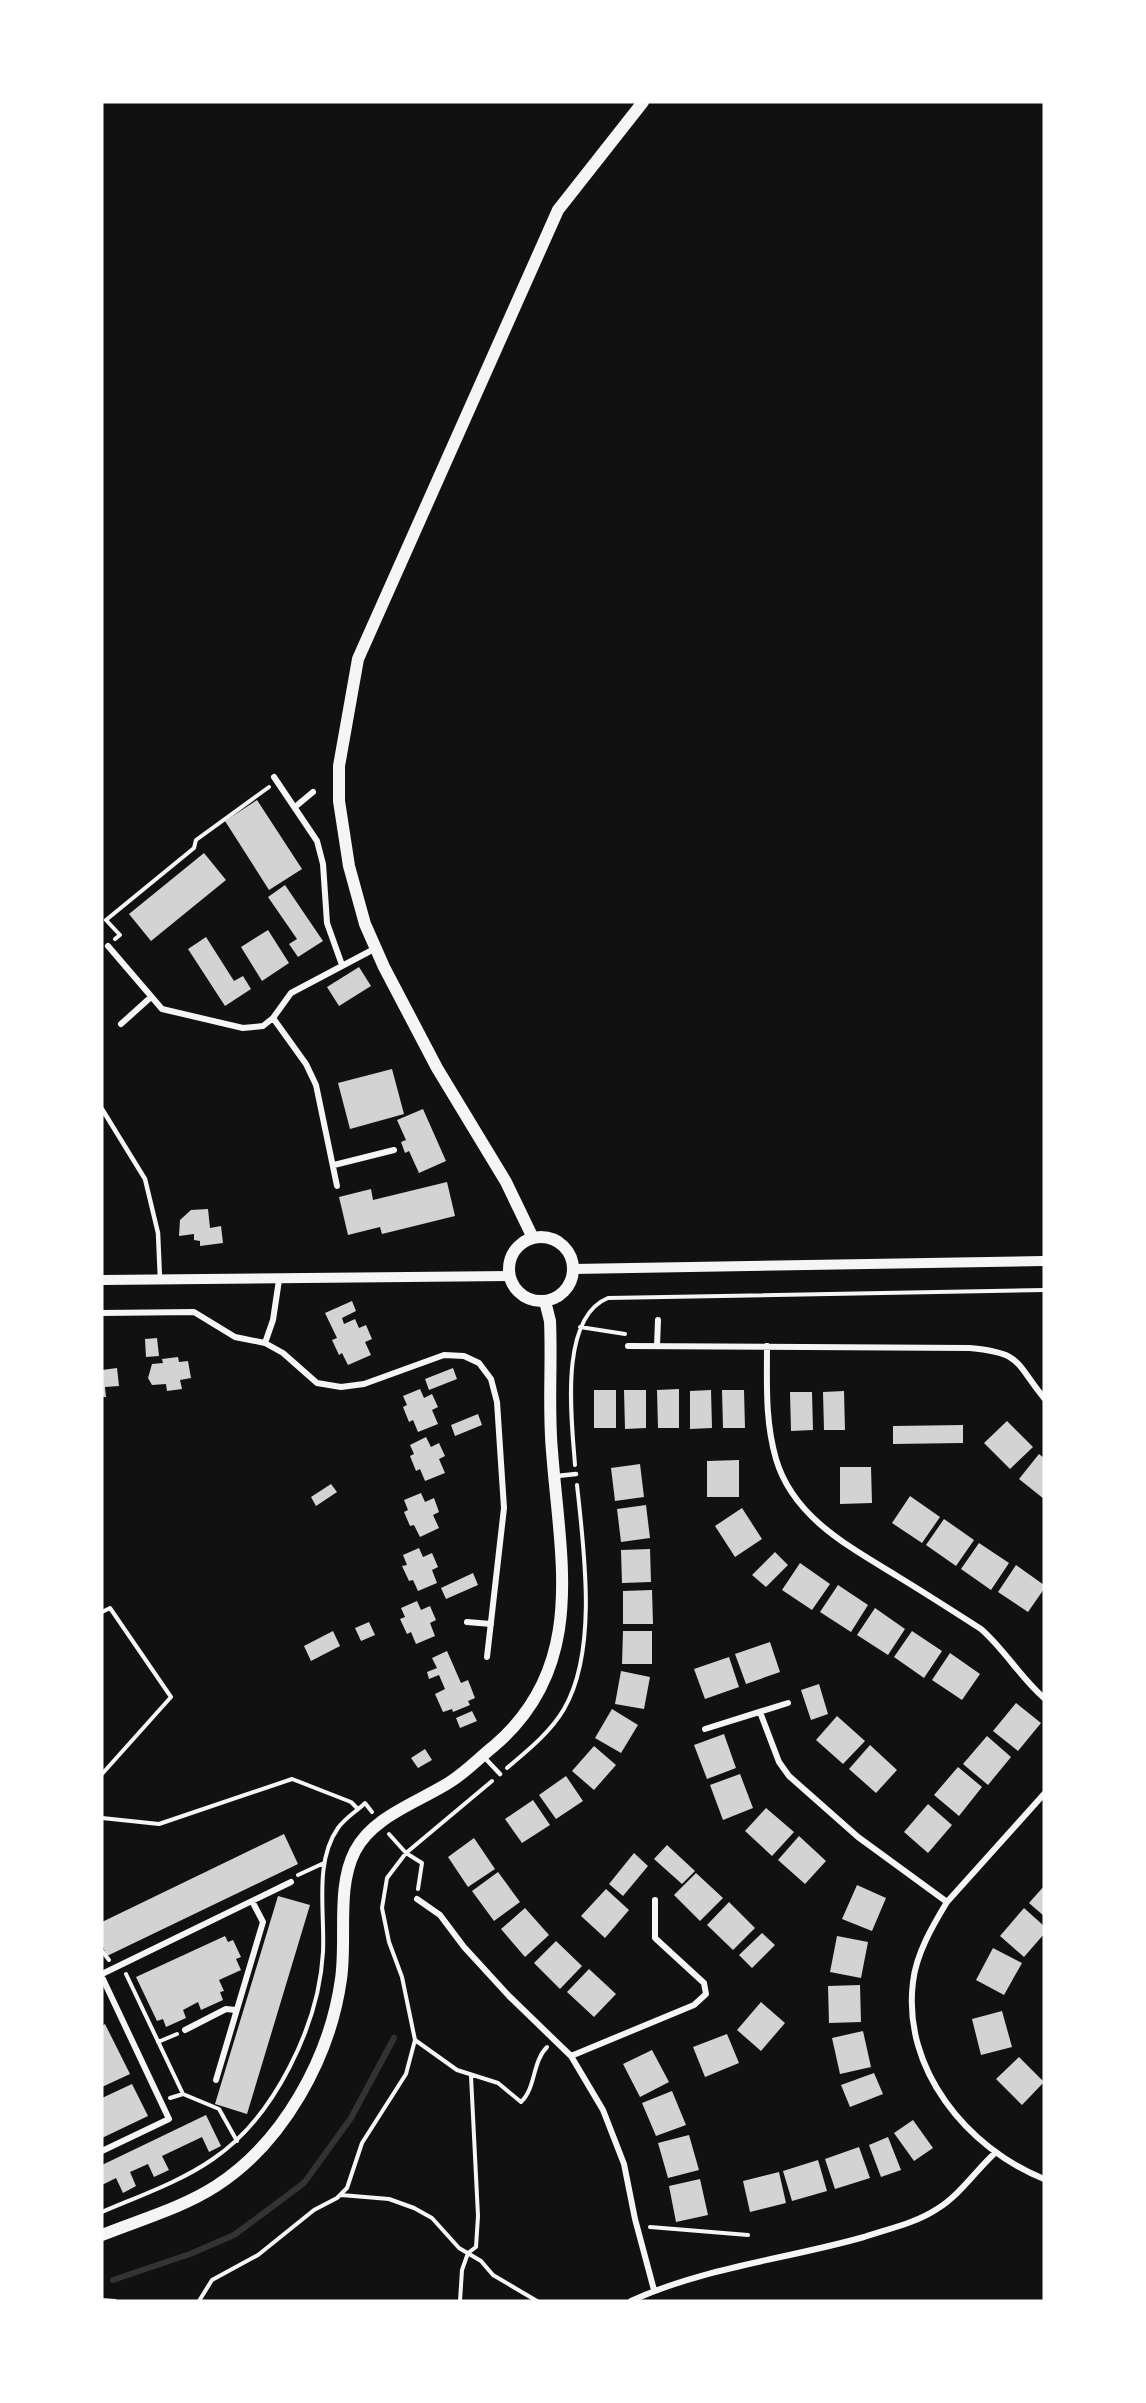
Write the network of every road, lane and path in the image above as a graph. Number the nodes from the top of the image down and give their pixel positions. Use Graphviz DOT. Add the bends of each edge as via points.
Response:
graph roads {
  1 [pos="643,102"];
  2 [pos="276,780"];
  3 [pos="313,792"];
  4 [pos="296,807"];
  5 [pos="108,946"];
  6 [pos="376,948"];
  7 [pos="342,965"];
  8 [pos="152,997"];
  9 [pos="273,1018"];
  10 [pos="121,1024"];
  11 [pos="102,1109"];
  12 [pos="393,1150"];
  13 [pos="334,1166"];
  14 [pos="337,1186"];
  15 [pos="533,1238"];
  16 [pos="1044,1261"];
  17 [pos="573,1269"];
  18 [pos="510,1276"];
  19 [pos="102,1280"];
  20 [pos="160,1280"];
  21 [pos="279,1280"];
  22 [pos="1044,1290"];
  23 [pos="545,1301"];
  24 [pos="102,1313"];
  25 [pos="658,1320"];
  26 [pos="580,1327"];
  27 [pos="265,1343"];
  28 [pos="628,1346"];
  29 [pos="657,1346"];
  30 [pos="767,1346"];
  31 [pos="1044,1398"];
  32 [pos="576,1474"];
  33 [pos="554,1476"];
  34 [pos="102,1612"];
  35 [pos="467,1622"];
  36 [pos="490,1624"];
  37 [pos="487,1657"];
  38 [pos="1044,1698"];
  39 [pos="788,1703"];
  40 [pos="760,1712"];
  41 [pos="705,1729"];
  42 [pos="483,1756"];
  43 [pos="102,1774"];
  44 [pos="500,1774"];
  45 [pos="1044,1794"];
  46 [pos="358,1809"];
  47 [pos="102,1818"];
  48 [pos="380,1823"];
  49 [pos="406,1853"];
  50 [pos="324,1863"];
  51 [pos="291,1882"];
  52 [pos="417,1899"];
  53 [pos="655,1900"];
  54 [pos="252,1901"];
  55 [pos="947,1902"];
  56 [pos="102,1951"];
  57 [pos="115,1968"];
  58 [pos="102,1975"];
  59 [pos="236,2010"];
  60 [pos="184,2030"];
  61 [pos="416,2040"];
  62 [pos="554,2040"];
  63 [pos="158,2042"];
  64 [pos="571,2056"];
  65 [pos="471,2076"];
  66 [pos="216,2080"];
  67 [pos="183,2094"];
  68 [pos="161,2102"];
  69 [pos="237,2141"];
  70 [pos="102,2151"];
  71 [pos="996,2152"];
  72 [pos="1044,2180"];
  73 [pos="341,2195"];
  74 [pos="102,2212"];
  75 [pos="637,2226"];
  76 [pos="102,2235"];
  77 [pos="748,2235"];
  78 [pos="468,2253"];
  79 [pos="654,2290"];
  80 [pos="102,2300"];
  81 [pos="115,2301"];
  82 [pos="199,2301"];
  83 [pos="460,2301"];
  84 [pos="537,2301"];
  85 [pos="631,2301"];
  1 -- 6 [label="main road" via="558,210 358,659 339,766 339,801 356,898"];
  2 -- 4 [label="street"];
  2 -- 5 [label="path" via="196,840 194,848 106,920 120,935"];
  3 -- 4 [label="street"];
  4 -- 7 [label="street" via="317,841 323,864 327,923"];
  5 -- 8 [label="street"];
  6 -- 7 [label="street"];
  6 -- 15 [label="main road"];
  7 -- 9 [label="street" via="291,993"];
  8 -- 9 [label="street" via="162,1009 175,1014 243,1028 263,1026"];
  8 -- 10 [label="street"];
  9 -- 13 [label="street" via="316,1084"];
  11 -- 20 [label="lane" via="145,1179 158,1233"];
  12 -- 13 [label="street"];
  13 -- 14 [label="street"];
  15 -- 17 [label="main road" via="560,1244"];
  15 -- 18 [label="main road" via="511,1257"];
  16 -- 17 [label="street"];
  17 -- 23 [label="main road" via="568,1287"];
  18 -- 21 [label="street"];
  18 -- 23 [label="main road" via="519,1292"];
  19 -- 20 [label="street"];
  20 -- 21 [label="street"];
  21 -- 27 [label="street"];
  22 -- 26 [label="path" via="608,1299 590,1308"];
  23 -- 33 [label="main road" via="550,1321"];
  24 -- 27 [label="street" via="194,1312 235,1337"];
  25 -- 29 [label="street"];
  26 -- 28 [label="path" via="625,1333"];
  26 -- 32 [label="path" via="571,1398"];
  27 -- 36 [label="street" via="283,1353 317,1383 341,1387 364,1384 444,1355 464,1356 479,1363 491,1379 498,1402 504,1508"];
  28 -- 29 [label="street"];
  29 -- 30 [label="street"];
  30 -- 31 [label="street" via="1001,1351 1016,1359"];
  30 -- 38 [label="street" via="770,1432 776,1460 787,1487 804,1509 842,1542 981,1629 997,1642 1028,1684"];
  32 -- 33 [label="lane"];
  33 -- 42 [label="main road" via="564,1591 552,1660 527,1712"];
  34 -- 43 [label="path" via="110,1608 171,1696"];
  35 -- 36 [label="street"];
  36 -- 37 [label="street"];
  39 -- 40 [label="street"];
  40 -- 41 [label="street"];
  40 -- 55 [label="street" via="779,1762 789,1776 858,1837"];
  42 -- 44 [label="lane"];
  42 -- 48 [label="main road" via="451,1782"];
  45 -- 55 [label="street"];
  46 -- 47 [label="path" via="351,1802 292,1779 159,1824"];
  46 -- 48 [label="path" via="365,1803"];
  46 -- 50 [label="path" via="339,1826"];
  48 -- 49 [label="path"];
  48 -- 76 [label="main road" via="361,1841 349,1867 341,1981 331,2022 308,2081 289,2112 256,2154 214,2188"];
  49 -- 52 [label="path" via="422,1863"];
  49 -- 61 [label="path" via="387,1878 382,1908"];
  50 -- 51 [label="path"];
  50 -- 69 [label="path" via="323,1954 316,2002 296,2054 249,2130"];
  51 -- 54 [label="street"];
  52 -- 62 [label="street" via="440,1915 464,1947"];
  53 -- 64 [label="street" via="655,1938 704,1983 706,1994 694,2006"];
  54 -- 57 [label="street"];
  54 -- 59 [label="street" via="262,1922"];
  55 -- 71 [label="street" via="921,1954 913,1981 912,2014 921,2053 938,2093 967,2128"];
  56 -- 57 [label="path"];
  57 -- 58 [label="street"];
  57 -- 63 [label="path" via="125,1972"];
  58 -- 68 [label="street"];
  59 -- 60 [label="street" via="226,2009"];
  59 -- 66 [label="street"];
  60 -- 63 [label="path"];
  61 -- 65 [label="path"];
  61 -- 73 [label="path" via="406,2074 362,2143"];
  62 -- 64 [label="street"];
  62 -- 65 [label="path" via="542,2052 530,2090 521,2102 498,2083"];
  63 -- 67 [label="path"];
  64 -- 75 [label="street" via="603,2110 624,2164"];
  65 -- 78 [label="path" via="478,2216 476,2247"];
  67 -- 68 [label="path"];
  67 -- 69 [label="path" via="219,2109"];
  68 -- 70 [label="street" via="169,2119"];
  69 -- 74 [label="path" via="183,2176"];
  71 -- 72 [label="street"];
  71 -- 79 [label="street" via="937,2210 902,2225"];
  73 -- 78 [label="path" via="389,2199 414,2208 432,2218"];
  73 -- 82 [label="path" via="314,2210 258,2255 212,2280"];
  75 -- 77 [label="path"];
  75 -- 79 [label="street"];
  78 -- 83 [label="path" via="462,2270"];
  78 -- 84 [label="path" via="508,2286"];
  79 -- 85 [label="street"];
  80 -- 81 [label="path"];
}
